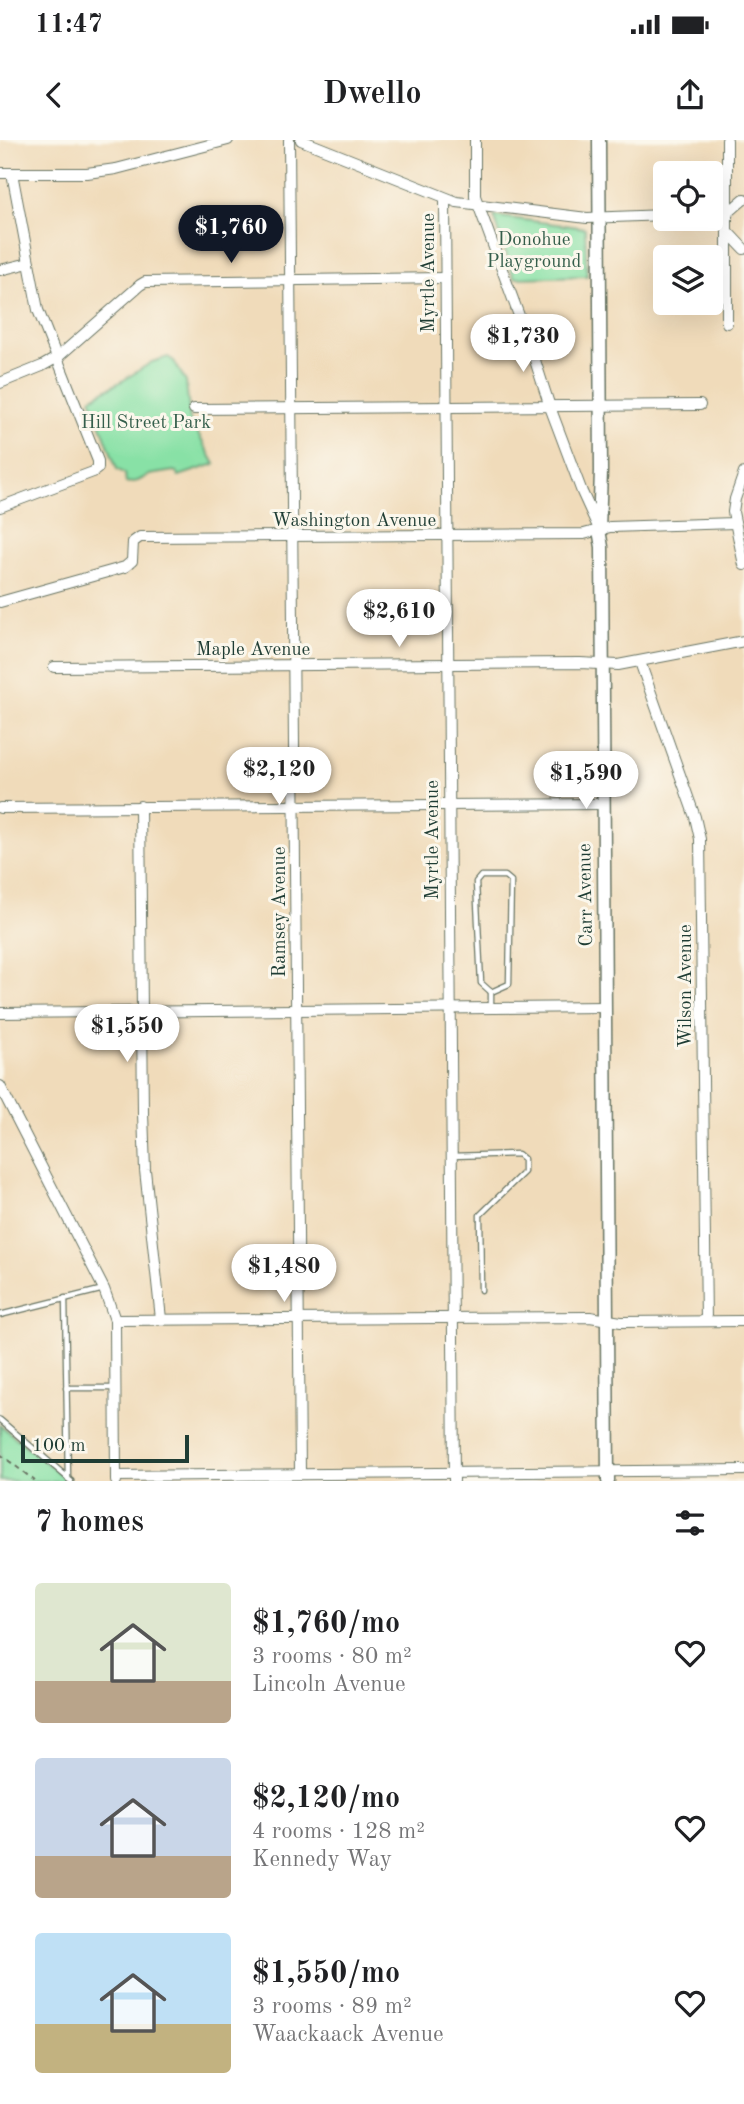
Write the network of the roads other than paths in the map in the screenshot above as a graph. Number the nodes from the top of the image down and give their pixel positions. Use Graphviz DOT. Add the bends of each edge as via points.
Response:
graph roads {
  1 [pos="228,140"];
  2 [pos="289,140"];
  3 [pos="301,140"];
  4 [pos="475,140"];
  5 [pos="599,140"];
  6 [pos="727,140"];
  7 [pos="0,173"];
  8 [pos="12,173"];
  9 [pos="445,198"];
  10 [pos="744,199"];
  11 [pos="480,206"];
  12 [pos="729,212"];
  13 [pos="723,213"];
  14 [pos="653,216"];
  15 [pos="600,218"];
  16 [pos="729,232"];
  17 [pos="744,249"];
  18 [pos="29,263"];
  19 [pos="0,271"];
  20 [pos="444,278"];
  21 [pos="291,280"];
  22 [pos="727,323"];
  23 [pos="58,357"];
  24 [pos="0,383"];
  25 [pos="700,405"];
  26 [pos="600,406"];
  27 [pos="446,407"];
  28 [pos="550,407"];
  29 [pos="292,408"];
  30 [pos="194,409"];
  31 [pos="744,473"];
  32 [pos="0,507"];
  33 [pos="734,523"];
  34 [pos="599,530"];
  35 [pos="447,535"];
  36 [pos="293,537"];
  37 [pos="744,565"];
  38 [pos="0,602"];
  39 [pos="744,641"];
  40 [pos="640,662"];
  41 [pos="447,664"];
  42 [pos="601,664"];
  43 [pos="294,665"];
  44 [pos="54,667"];
  45 [pos="603,804"];
  46 [pos="448,805"];
  47 [pos="141,806"];
  48 [pos="295,806"];
  49 [pos="0,807"];
  50 [pos="491,992"];
  51 [pos="450,1007"];
  52 [pos="605,1007"];
  53 [pos="491,1008"];
  54 [pos="296,1011"];
  55 [pos="142,1012"];
  56 [pos="0,1013"];
  57 [pos="0,1086"];
  58 [pos="451,1156"];
  59 [pos="104,1289"];
  60 [pos="481,1290"];
  61 [pos="65,1298"];
  62 [pos="0,1315"];
  63 [pos="453,1318"];
  64 [pos="161,1319"];
  65 [pos="298,1319"];
  66 [pos="115,1320"];
  67 [pos="607,1320"];
  68 [pos="706,1321"];
  69 [pos="744,1321"];
  70 [pos="66,1388"];
  71 [pos="116,1388"];
  72 [pos="0,1420"];
  73 [pos="744,1469"];
  74 [pos="300,1473"];
  75 [pos="454,1476"];
  76 [pos="608,1476"];
  77 [pos="116,1478"];
  78 [pos="69,1480"];
  1 -- 8 [label="street" via="87,173"];
  2 -- 21 [label="street, Ramsey Avenue"];
  3 -- 9 [label="street"];
  4 -- 11 [label="street" via="475,196"];
  5 -- 15 [label="street, Carr Avenue"];
  6 -- 12 [label="street"];
  7 -- 8 [label="street"];
  8 -- 18 [label="street"];
  9 -- 11 [label="street"];
  9 -- 20 [label="street, Myrtle Avenue"];
  10 -- 12 [label="street"];
  11 -- 15 [label="street"];
  11 -- 28 [label="street"];
  12 -- 13 [label="street"];
  12 -- 16 [label="street"];
  14 -- 15 [label="street"];
  15 -- 26 [label="street, Carr Avenue"];
  16 -- 17 [label="street"];
  16 -- 22 [label="street"];
  18 -- 19 [label="street"];
  18 -- 23 [label="street" via="38,310"];
  20 -- 21 [label="street"];
  20 -- 27 [label="street, Myrtle Avenue"];
  21 -- 23 [label="street" via="145,282"];
  21 -- 29 [label="street, Ramsey Avenue"];
  23 -- 24 [label="street"];
  23 -- 32 [label="street" via="98,468"];
  25 -- 26 [label="street"];
  26 -- 28 [label="street"];
  26 -- 34 [label="street, Carr Avenue"];
  27 -- 28 [label="street"];
  27 -- 29 [label="street"];
  27 -- 35 [label="street, Myrtle Avenue"];
  28 -- 34 [label="street"];
  29 -- 30 [label="street"];
  29 -- 36 [label="street, Ramsey Avenue"];
  31 -- 33 [label="street" via="734,499"];
  33 -- 34 [label="street, Washington Avenue"];
  33 -- 37 [label="street"];
  34 -- 35 [label="street, Washington Avenue" via="584,534"];
  34 -- 42 [label="street, Carr Avenue"];
  35 -- 36 [label="street, Washington Avenue"];
  35 -- 41 [label="street, Myrtle Avenue"];
  36 -- 38 [label="street, Washington Avenue" via="140,537 133,542 132,561 125,567"];
  36 -- 43 [label="street, Ramsey Avenue"];
  39 -- 40 [label="street, Maple Avenue"];
  40 -- 42 [label="street, Maple Avenue"];
  40 -- 68 [label="street, Wilson Avenue" via="700,839"];
  41 -- 42 [label="street, Maple Avenue"];
  41 -- 43 [label="street, Maple Avenue"];
  41 -- 46 [label="street, Myrtle Avenue"];
  42 -- 45 [label="street, Carr Avenue"];
  43 -- 44 [label="street, Maple Avenue"];
  43 -- 48 [label="street, Ramsey Avenue"];
  45 -- 46 [label="street"];
  45 -- 52 [label="street, Carr Avenue"];
  46 -- 48 [label="street"];
  46 -- 51 [label="street, Myrtle Avenue"];
  47 -- 48 [label="street"];
  47 -- 49 [label="street"];
  47 -- 55 [label="street"];
  48 -- 54 [label="street, Ramsey Avenue"];
  50 -- 50 [label="lane" via="509,984 511,881 505,876 481,876 476,882 481,983"];
  50 -- 53 [label="lane"];
  51 -- 53 [label="street"];
  51 -- 54 [label="street"];
  51 -- 58 [label="street, Myrtle Avenue"];
  52 -- 53 [label="street"];
  52 -- 67 [label="street, Carr Avenue"];
  54 -- 55 [label="street"];
  54 -- 65 [label="street, Ramsey Avenue"];
  55 -- 56 [label="street"];
  55 -- 64 [label="street" via="145,1170"];
  57 -- 59 [label="street"];
  58 -- 60 [label="lane" via="518,1154 524,1159 524,1172 480,1215"];
  58 -- 63 [label="street, Myrtle Avenue"];
  59 -- 61 [label="lane"];
  59 -- 66 [label="street"];
  61 -- 62 [label="lane"];
  61 -- 70 [label="lane"];
  63 -- 65 [label="street"];
  63 -- 67 [label="street"];
  63 -- 75 [label="street, Myrtle Avenue"];
  64 -- 65 [label="street"];
  64 -- 66 [label="street"];
  65 -- 74 [label="street, Ramsey Avenue"];
  66 -- 71 [label="street"];
  67 -- 68 [label="street"];
  67 -- 76 [label="street, Carr Avenue"];
  68 -- 69 [label="street"];
  70 -- 71 [label="lane"];
  70 -- 78 [label="lane"];
  71 -- 77 [label="street"];
  72 -- 78 [label="lane"];
  73 -- 76 [label="street"];
  74 -- 75 [label="street"];
  74 -- 77 [label="street"];
  75 -- 76 [label="street"];
}
